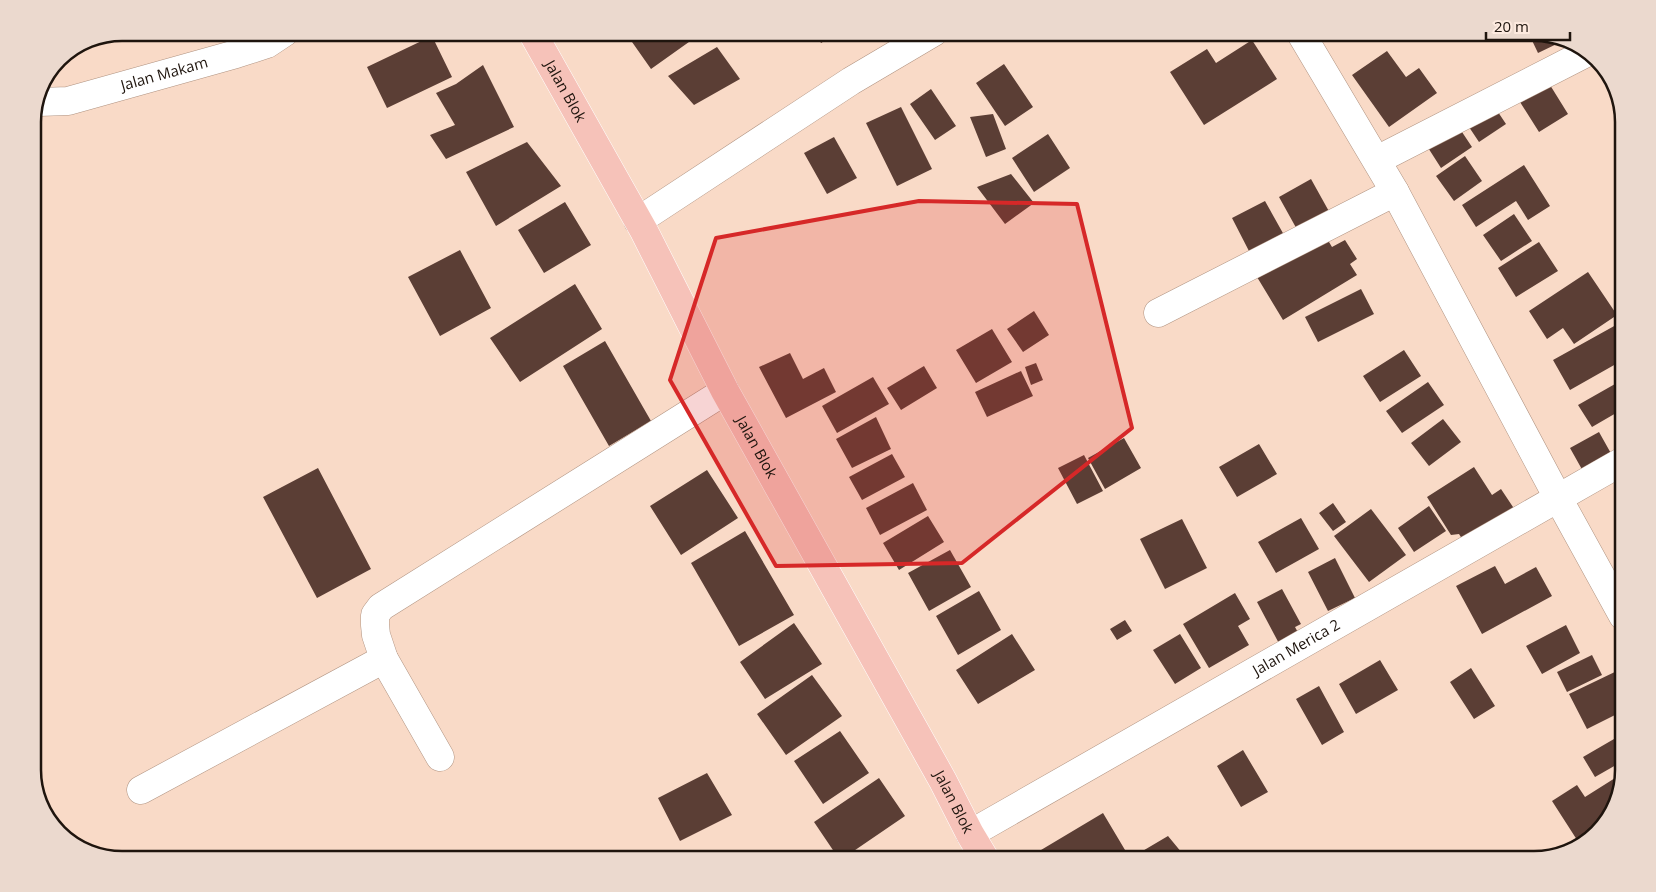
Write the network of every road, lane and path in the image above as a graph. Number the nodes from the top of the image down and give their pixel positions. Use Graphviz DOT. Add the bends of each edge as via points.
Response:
graph roads {
  1 [pos="272,41"];
  2 [pos="537,41"];
  3 [pos="919,41"];
  4 [pos="1305,41"];
  5 [pos="1580,56"];
  6 [pos="44,102"];
  7 [pos="1377,160"];
  8 [pos="1395,192"];
  9 [pos="638,221"];
  10 [pos="1158,313"];
  11 [pos="725,391"];
  12 [pos="1615,466"];
  13 [pos="1558,498"];
  14 [pos="1615,600"];
  15 [pos="384,659"];
  16 [pos="440,756"];
  17 [pos="141,790"];
  18 [pos="970,834"];
  19 [pos="980,851"];
  1 -- 6 [label="street, Jalan Makam" via="68,101"];
  2 -- 9 [label="main road, Jalan Blok"];
  3 -- 9 [label="street" via="851,81"];
  4 -- 7 [label="street"];
  5 -- 7 [label="street"];
  7 -- 8 [label="street"];
  8 -- 10 [label="street"];
  8 -- 13 [label="street"];
  9 -- 11 [label="main road, Jalan Blok"];
  11 -- 15 [label="street" via="381,607 375,625"];
  11 -- 18 [label="main road, Jalan Blok"];
  12 -- 13 [label="street, Jalan Merica 2"];
  13 -- 14 [label="street"];
  13 -- 18 [label="street, Jalan Merica 2"];
  15 -- 16 [label="street"];
  15 -- 17 [label="street"];
  18 -- 19 [label="main road, Jalan Blok"];
}
